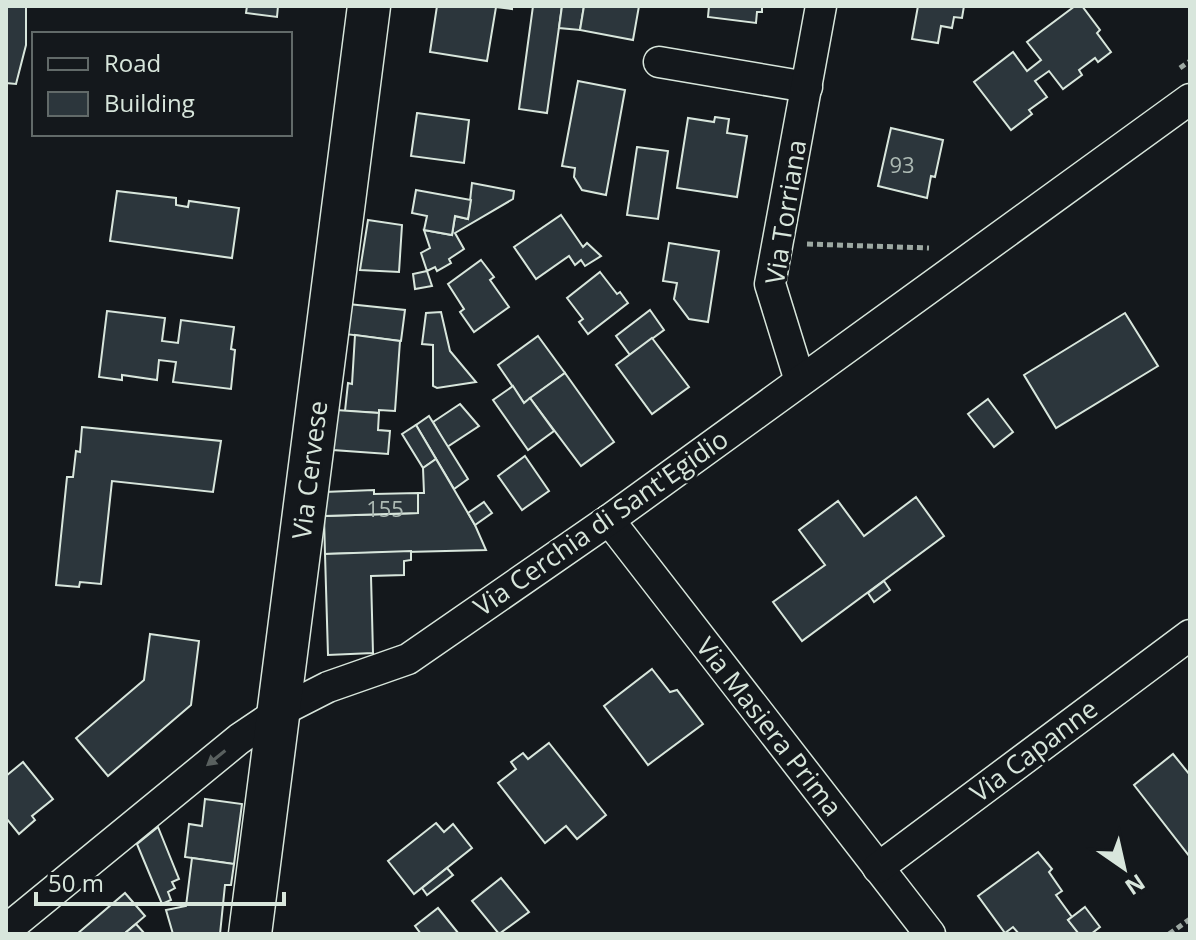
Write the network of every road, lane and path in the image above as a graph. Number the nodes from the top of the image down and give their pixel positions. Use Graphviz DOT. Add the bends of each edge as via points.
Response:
graph roads {
  1 [pos="369,6"];
  2 [pos="821,6"];
  3 [pos="1190,61"];
  4 [pos="659,62"];
  5 [pos="1177,71"];
  6 [pos="807,87"];
  7 [pos="1190,99"];
  8 [pos="778,243"];
  9 [pos="935,248"];
  10 [pos="800,381"];
  11 [pos="609,520"];
  12 [pos="1190,635"];
  13 [pos="279,712"];
  14 [pos="878,868"];
  15 [pos="1190,919"];
  16 [pos="6,930"];
  17 [pos="250,934"];
  18 [pos="930,934"];
  19 [pos="1169,934"];
  1 -- 13 [label="main road, Via Cervese"];
  2 -- 6 [label="street, Via Torriana"];
  3 -- 5 [label="path"];
  4 -- 6 [label="street"];
  6 -- 8 [label="street, Via Torriana"];
  7 -- 10 [label="street, Via Cerchia di Sant'Egidio"];
  8 -- 9 [label="path"];
  8 -- 10 [label="street, Via Torriana" via="770,284"];
  10 -- 11 [label="street, Via Cerchia di Sant'Egidio"];
  11 -- 13 [label="street, Via Cerchia di Sant'Egidio" via="408,659 328,687"];
  11 -- 14 [label="street, Via Masiera Prima"];
  12 -- 14 [label="street, Via Capanne"];
  13 -- 16 [label="street, Via Cerchia di Sant'Egidio, one-way"];
  13 -- 17 [label="main road, Via Cervese"];
  14 -- 18 [label="street, Via Masiera Prima"];
  15 -- 19 [label="path"];
}
